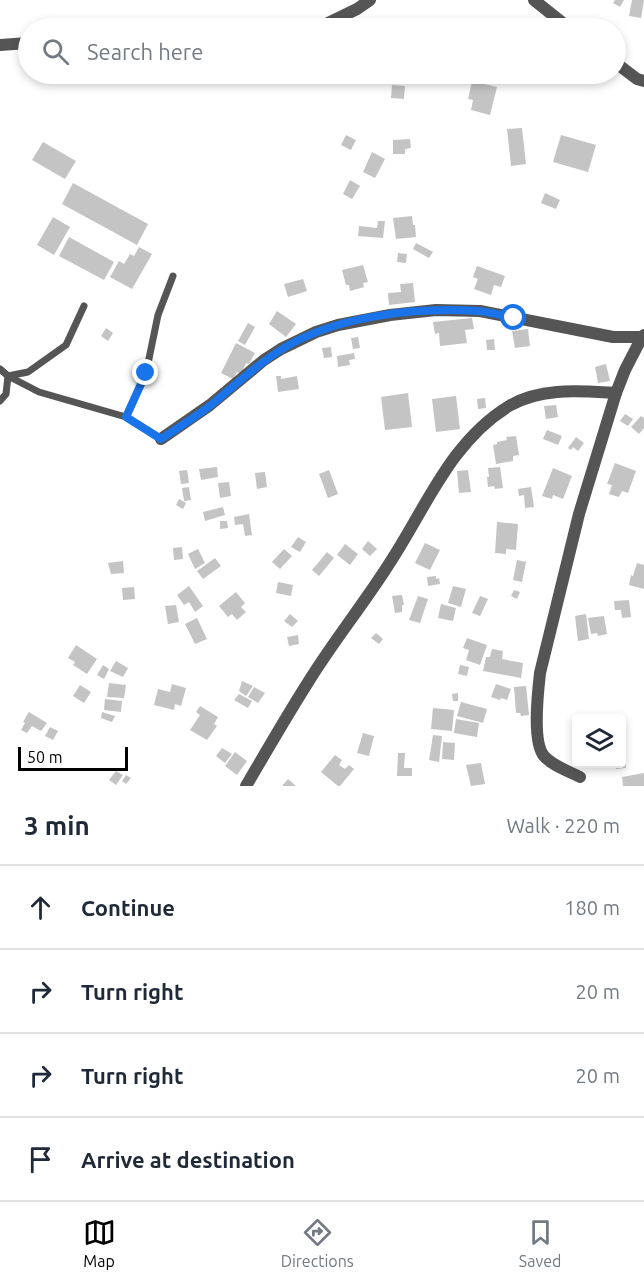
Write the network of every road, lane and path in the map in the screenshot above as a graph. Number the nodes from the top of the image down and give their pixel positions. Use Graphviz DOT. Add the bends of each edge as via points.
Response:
graph roads {
  1 [pos="370,0"];
  2 [pos="534,0"];
  3 [pos="339,18"];
  4 [pos="556,18"];
  5 [pos="18,44"];
  6 [pos="0,45"];
  7 [pos="626,71"];
  8 [pos="644,81"];
  9 [pos="173,276"];
  10 [pos="84,306"];
  11 [pos="643,336"];
  12 [pos="0,369"];
  13 [pos="8,376"];
  14 [pos="616,393"];
  15 [pos="0,400"];
  16 [pos="126,417"];
  17 [pos="161,439"];
  18 [pos="580,777"];
  19 [pos="246,786"];
  1 -- 3 [label="street"];
  2 -- 4 [label="street"];
  5 -- 6 [label="street"];
  7 -- 8 [label="street"];
  9 -- 16 [label="lane" via="158,315 146,373"];
  10 -- 13 [label="lane" via="66,345 28,372"];
  11 -- 14 [label="street"];
  11 -- 17 [label="street" via="612,337 480,311 424,311 338,325 296,341 273,355"];
  12 -- 13 [label="lane"];
  13 -- 15 [label="lane" via="6,394"];
  13 -- 16 [label="lane" via="39,392"];
  14 -- 18 [label="street" via="579,514 537,698 540,750 552,763"];
  14 -- 19 [label="street" via="570,390 533,396 510,405 480,428 440,477 402,545 307,684"];
  16 -- 17 [label="lane"];
}
